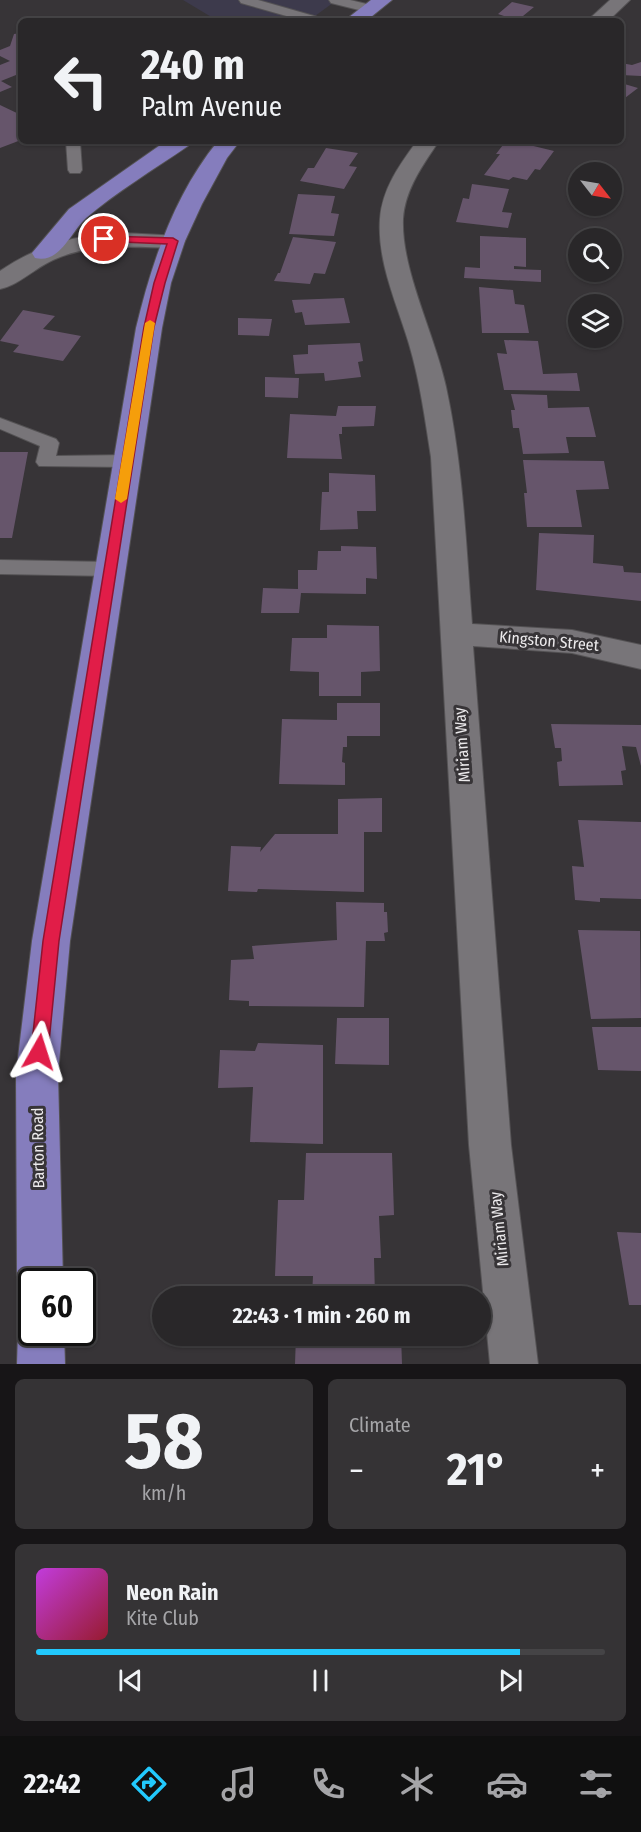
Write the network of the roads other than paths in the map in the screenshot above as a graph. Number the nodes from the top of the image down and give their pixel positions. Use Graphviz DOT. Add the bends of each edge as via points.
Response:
graph roads {
  1 [pos="246,0"];
  2 [pos="335,0"];
  3 [pos="621,0"];
  4 [pos="377,4"];
  5 [pos="307,18"];
  6 [pos="358,18"];
  7 [pos="600,18"];
  8 [pos="74,144"];
  9 [pos="176,144"];
  10 [pos="227,144"];
  11 [pos="426,144"];
  12 [pos="75,170"];
  13 [pos="173,241"];
  14 [pos="44,254"];
  15 [pos="0,282"];
  16 [pos="0,423"];
  17 [pos="127,461"];
  18 [pos="0,567"];
  19 [pos="110,569"];
  20 [pos="455,634"];
  21 [pos="641,657"];
  22 [pos="40,1268"];
  23 [pos="41,1346"];
  24 [pos="41,1364"];
  25 [pos="514,1364"];
  1 -- 5 [label="lane"];
  2 -- 4 [label="lane"];
  3 -- 7 [label="street"];
  4 -- 6 [label="main road"];
  8 -- 12 [label="lane"];
  9 -- 14 [label="main road" via="77,214"];
  10 -- 13 [label="main road, Barton Road" via="190,204"];
  11 -- 20 [label="street, Miriam Way" via="413,159 393,203 390,239 432,379 445,457"];
  13 -- 14 [label="street" via="104,239 71,244"];
  13 -- 17 [label="main road, Barton Road" via="149,327"];
  14 -- 15 [label="street"];
  16 -- 17 [label="lane" via="50,443 45,462"];
  17 -- 19 [label="main road, Barton Road"];
  18 -- 19 [label="lane"];
  19 -- 22 [label="main road, Barton Road" via="51,941 37,1074"];
  20 -- 21 [label="street, Kingston Street" via="562,640 616,648"];
  20 -- 25 [label="street, Miriam Way" via="490,1145"];
  23 -- 24 [label="main road"];
}
